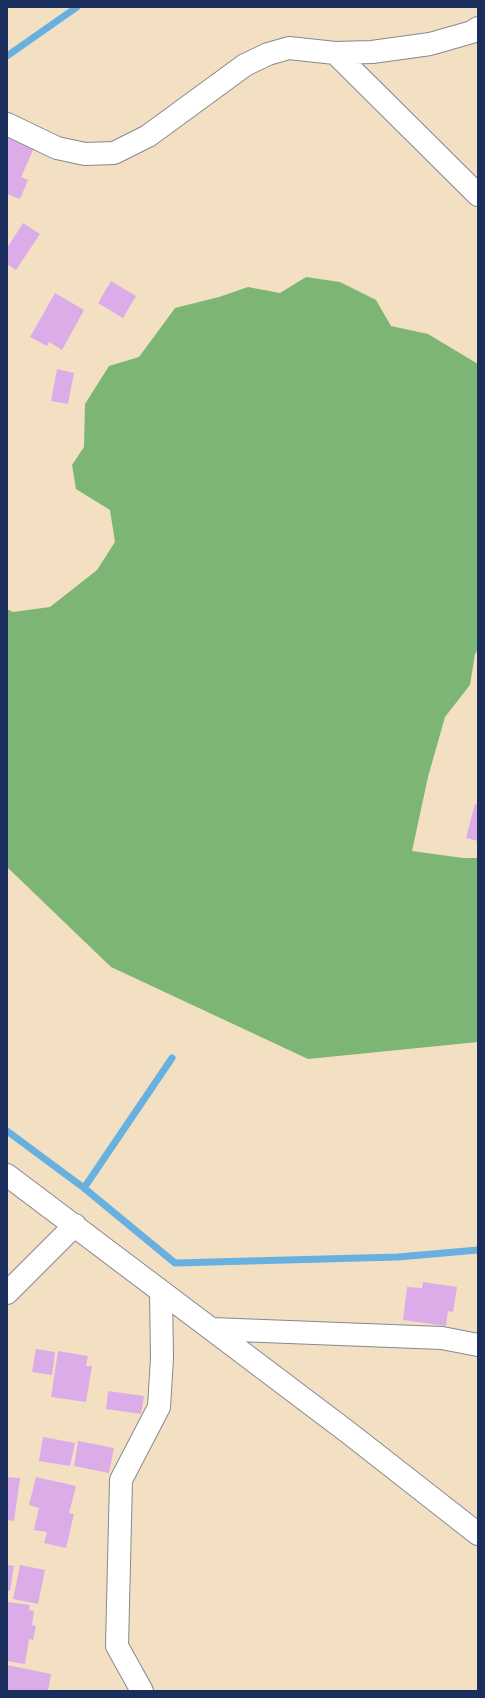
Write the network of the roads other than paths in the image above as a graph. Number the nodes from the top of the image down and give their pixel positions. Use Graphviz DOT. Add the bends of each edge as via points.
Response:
graph roads {
  1 [pos="478,28"];
  2 [pos="335,53"];
  3 [pos="7,124"];
  4 [pos="478,195"];
  5 [pos="7,1175"];
  6 [pos="75,1225"];
  7 [pos="161,1292"];
  8 [pos="7,1293"];
  9 [pos="212,1329"];
  10 [pos="478,1345"];
  11 [pos="478,1534"];
  12 [pos="142,1691"];
  1 -- 2 [label="street" via="430,44 372,52"];
  2 -- 3 [label="street" via="289,48 268,54 245,65 148,136 114,153 85,154 58,148"];
  2 -- 4 [label="street"];
  5 -- 6 [label="street"];
  6 -- 7 [label="street"];
  6 -- 8 [label="street"];
  7 -- 9 [label="street"];
  7 -- 12 [label="street" via="162,1358 159,1407 121,1480 117,1646"];
  9 -- 10 [label="street" via="442,1338"];
  9 -- 11 [label="street"];
}
